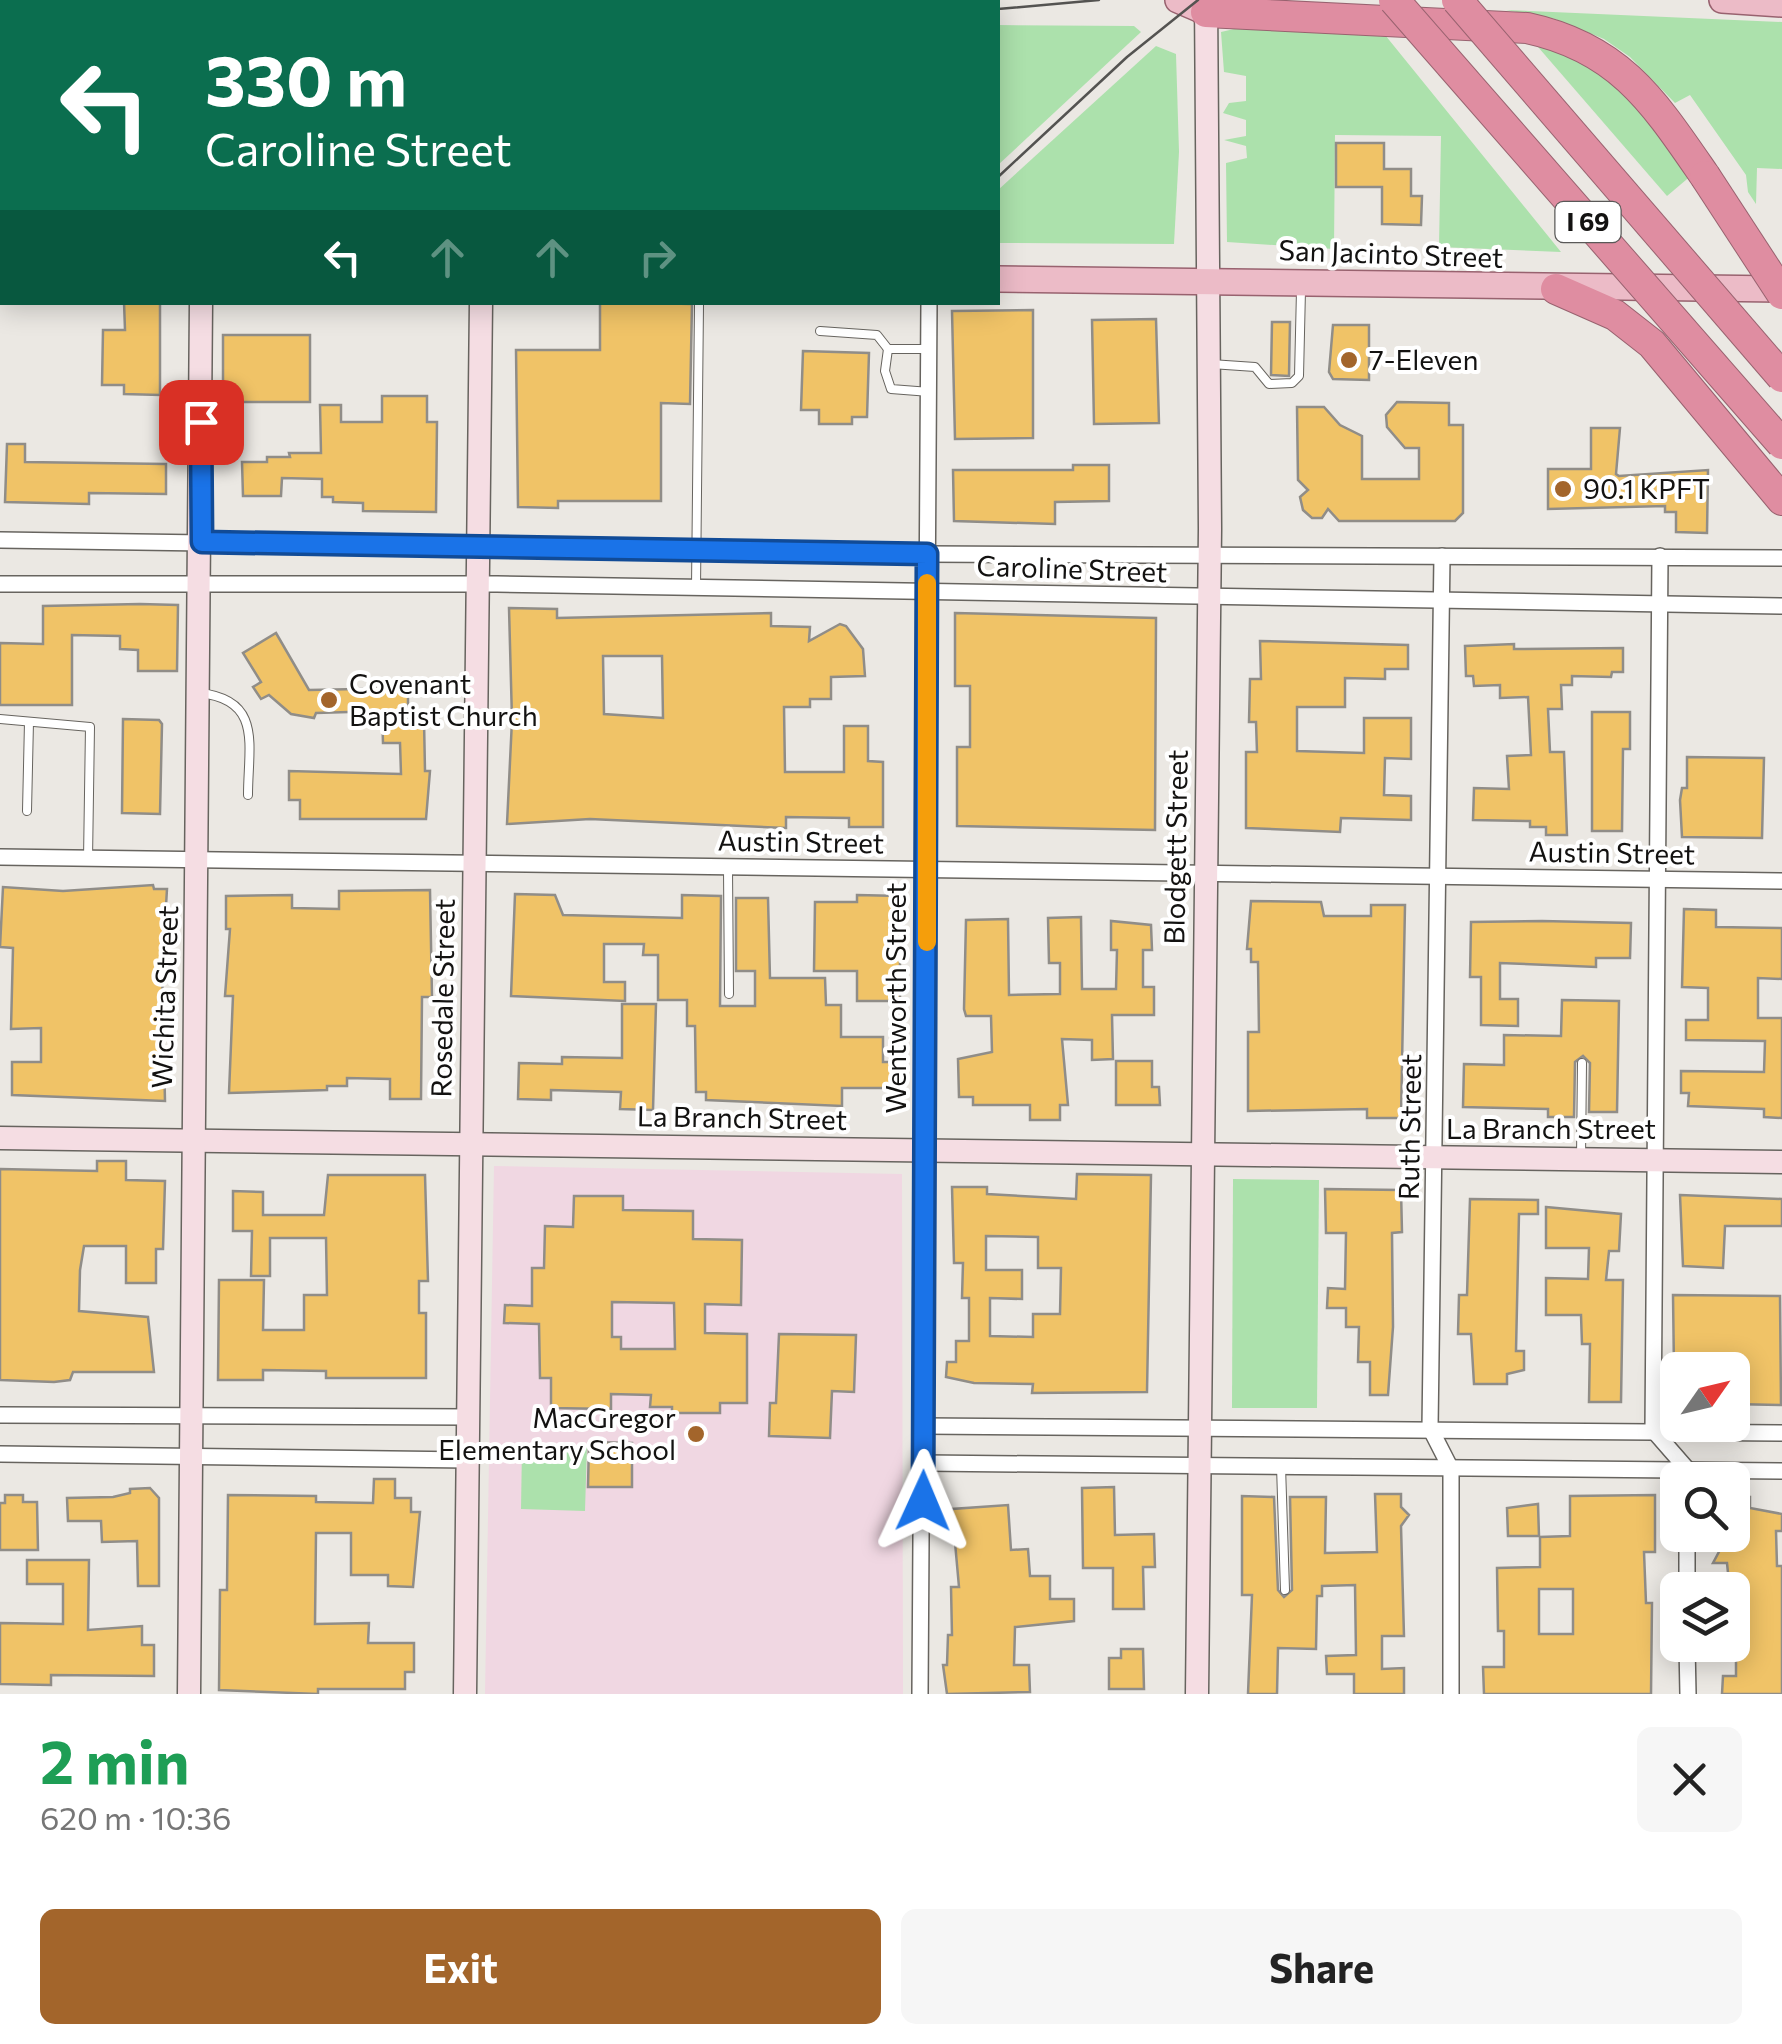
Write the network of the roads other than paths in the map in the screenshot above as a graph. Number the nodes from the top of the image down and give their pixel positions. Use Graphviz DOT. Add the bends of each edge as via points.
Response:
graph roads {
  1 [pos="1394,0"];
  2 [pos="1457,0"];
  3 [pos="1722,0"];
  4 [pos="1197,4"];
  5 [pos="1782,4"];
  6 [pos="1000,278"];
  7 [pos="1210,280"];
  8 [pos="1302,280"];
  9 [pos="1556,289"];
  10 [pos="1782,292"];
  11 [pos="201,305"];
  12 [pos="481,305"];
  13 [pos="699,305"];
  14 [pos="929,305"];
  15 [pos="820,331"];
  16 [pos="888,349"];
  17 [pos="930,350"];
  18 [pos="1211,364"];
  19 [pos="1782,377"];
  20 [pos="930,392"];
  21 [pos="1782,444"];
  22 [pos="1782,500"];
  23 [pos="0,540"];
  24 [pos="202,542"];
  25 [pos="478,545"];
  26 [pos="696,550"];
  27 [pos="927,554"];
  28 [pos="1209,554"];
  29 [pos="1442,556"];
  30 [pos="1660,556"];
  31 [pos="1782,558"];
  32 [pos="0,584"];
  33 [pos="201,584"];
  34 [pos="478,584"];
  35 [pos="696,587"];
  36 [pos="927,590"];
  37 [pos="1210,598"];
  38 [pos="1440,601"];
  39 [pos="1658,604"];
  40 [pos="1782,606"];
  41 [pos="200,694"];
  42 [pos="0,719"];
  43 [pos="30,722"];
  44 [pos="248,795"];
  45 [pos="27,811"];
  46 [pos="0,857"];
  47 [pos="88,860"];
  48 [pos="199,862"];
  49 [pos="474,862"];
  50 [pos="728,866"];
  51 [pos="927,869"];
  52 [pos="1205,873"];
  53 [pos="1438,873"];
  54 [pos="1656,879"];
  55 [pos="1782,881"];
  56 [pos="728,994"];
  57 [pos="1582,1063"];
  58 [pos="0,1138"];
  59 [pos="190,1140"];
  60 [pos="471,1144"];
  61 [pos="925,1151"];
  62 [pos="1204,1154"];
  63 [pos="1435,1159"];
  64 [pos="1655,1159"];
  65 [pos="1580,1160"];
  66 [pos="1782,1162"];
  67 [pos="0,1416"];
  68 [pos="188,1417"];
  69 [pos="468,1417"];
  70 [pos="924,1426"];
  71 [pos="1199,1426"];
  72 [pos="1430,1428"];
  73 [pos="1653,1430"];
  74 [pos="1782,1433"];
  75 [pos="0,1454"];
  76 [pos="188,1458"];
  77 [pos="468,1460"];
  78 [pos="924,1462"];
  79 [pos="1677,1462"];
  80 [pos="1199,1465"];
  81 [pos="1282,1466"];
  82 [pos="1451,1469"];
  83 [pos="1782,1471"];
  84 [pos="1750,1472"];
  85 [pos="1660,1474"];
  86 [pos="1285,1590"];
  87 [pos="1688,1662"];
  88 [pos="188,1694"];
  89 [pos="465,1694"];
  90 [pos="920,1694"];
  91 [pos="1197,1694"];
  92 [pos="1451,1694"];
  93 [pos="1688,1694"];
  1 -- 21 [label="highway, I 69, bridge"];
  2 -- 19 [label="highway, I 69, bridge"];
  3 -- 5 [label="main road"];
  4 -- 7 [label="street, Blodgett Street"];
  4 -- 10 [label="highway, bridge" via="1561,35 1643,89"];
  6 -- 7 [label="main road, San Jacinto Street"];
  7 -- 8 [label="main road, San Jacinto Street"];
  7 -- 18 [label="street, Blodgett Street"];
  8 -- 9 [label="main road, San Jacinto Street"];
  8 -- 18 [label="lane" via="1299,376 1292,383 1269,384 1254,368"];
  9 -- 10 [label="main road, San Jacinto Street"];
  9 -- 22 [label="highway" via="1615,315 1652,344"];
  11 -- 24 [label="street, Wichita Street"];
  12 -- 25 [label="street, Rosedale Street"];
  13 -- 26 [label="lane"];
  14 -- 17 [label="street, Wentworth Street"];
  15 -- 16 [label="lane" via="877,335"];
  16 -- 17 [label="lane"];
  16 -- 20 [label="lane" via="891,389"];
  17 -- 20 [label="street, Wentworth Street"];
  18 -- 28 [label="street, Blodgett Street"];
  20 -- 27 [label="street, Wentworth Street"];
  23 -- 24 [label="street, Caroline Street"];
  24 -- 25 [label="street, Caroline Street"];
  24 -- 33 [label="street, Wichita Street"];
  25 -- 26 [label="street, Caroline Street"];
  25 -- 34 [label="street, Rosedale Street"];
  26 -- 27 [label="street, Caroline Street"];
  26 -- 35 [label="lane"];
  27 -- 28 [label="street, Caroline Street"];
  27 -- 36 [label="street, Wentworth Street"];
  28 -- 29 [label="street, Caroline Street"];
  28 -- 37 [label="street, Blodgett Street"];
  29 -- 30 [label="street, Caroline Street"];
  29 -- 38 [label="street, Ruth Street"];
  30 -- 31 [label="street, Caroline Street"];
  30 -- 39 [label="street"];
  32 -- 33 [label="street, Caroline Street"];
  33 -- 34 [label="street, Caroline Street"];
  33 -- 41 [label="street, Wichita Street"];
  34 -- 35 [label="street, Caroline Street"];
  34 -- 49 [label="street, Rosedale Street"];
  35 -- 36 [label="street, Caroline Street"];
  36 -- 37 [label="street, Caroline Street"];
  36 -- 51 [label="street, Wentworth Street"];
  37 -- 38 [label="street, Caroline Street"];
  37 -- 52 [label="street, Blodgett Street"];
  38 -- 39 [label="street, Caroline Street"];
  38 -- 53 [label="street, Ruth Street"];
  39 -- 40 [label="street, Caroline Street"];
  39 -- 54 [label="street"];
  41 -- 44 [label="lane" via="226,696 242,710 249,728"];
  41 -- 48 [label="street, Wichita Street"];
  42 -- 43 [label="lane"];
  43 -- 45 [label="lane"];
  43 -- 47 [label="lane" via="90,726"];
  46 -- 47 [label="street, Austin Street"];
  47 -- 48 [label="street, Austin Street"];
  48 -- 49 [label="street, Austin Street"];
  48 -- 59 [label="street, Wichita Street"];
  49 -- 50 [label="street, Austin Street"];
  49 -- 60 [label="street, Rosedale Street"];
  50 -- 51 [label="street, Austin Street"];
  50 -- 56 [label="lane"];
  51 -- 52 [label="street, Austin Street"];
  51 -- 61 [label="street, Wentworth Street"];
  52 -- 53 [label="street, Austin Street"];
  52 -- 62 [label="street, Blodgett Street"];
  53 -- 54 [label="street, Austin Street"];
  53 -- 63 [label="street, Ruth Street"];
  54 -- 55 [label="street, Austin Street"];
  54 -- 64 [label="street"];
  57 -- 65 [label="lane"];
  58 -- 59 [label="street, La Branch Street"];
  59 -- 60 [label="street, La Branch Street"];
  59 -- 68 [label="street, Wichita Street"];
  60 -- 61 [label="street, La Branch Street"];
  60 -- 69 [label="street, Rosedale Street"];
  61 -- 62 [label="street, La Branch Street"];
  61 -- 70 [label="street, Wentworth Street"];
  62 -- 63 [label="street, La Branch Street"];
  62 -- 71 [label="street, Blodgett Street"];
  63 -- 65 [label="street, La Branch Street"];
  63 -- 72 [label="street, Ruth Street"];
  64 -- 65 [label="street, La Branch Street"];
  64 -- 66 [label="street, La Branch Street"];
  64 -- 73 [label="street"];
  67 -- 68 [label="street"];
  68 -- 69 [label="street"];
  68 -- 76 [label="street, Wichita Street"];
  69 -- 77 [label="street, Rosedale Street"];
  70 -- 71 [label="street"];
  70 -- 78 [label="street, Wentworth Street"];
  71 -- 72 [label="street"];
  71 -- 80 [label="street, Blodgett Street"];
  72 -- 73 [label="street"];
  72 -- 82 [label="street, Ruth Street"];
  73 -- 74 [label="street"];
  73 -- 79 [label="street"];
  75 -- 76 [label="street"];
  76 -- 77 [label="street"];
  76 -- 88 [label="street, Wichita Street"];
  77 -- 89 [label="street, Rosedale Street"];
  78 -- 80 [label="street"];
  78 -- 90 [label="street, Wentworth Street"];
  80 -- 81 [label="street"];
  80 -- 91 [label="street, Blodgett Street"];
  81 -- 82 [label="street"];
  81 -- 86 [label="lane"];
  82 -- 85 [label="street"];
  82 -- 92 [label="street, Ruth Street"];
  83 -- 84 [label="street"];
  87 -- 93 [label="street"];
}
